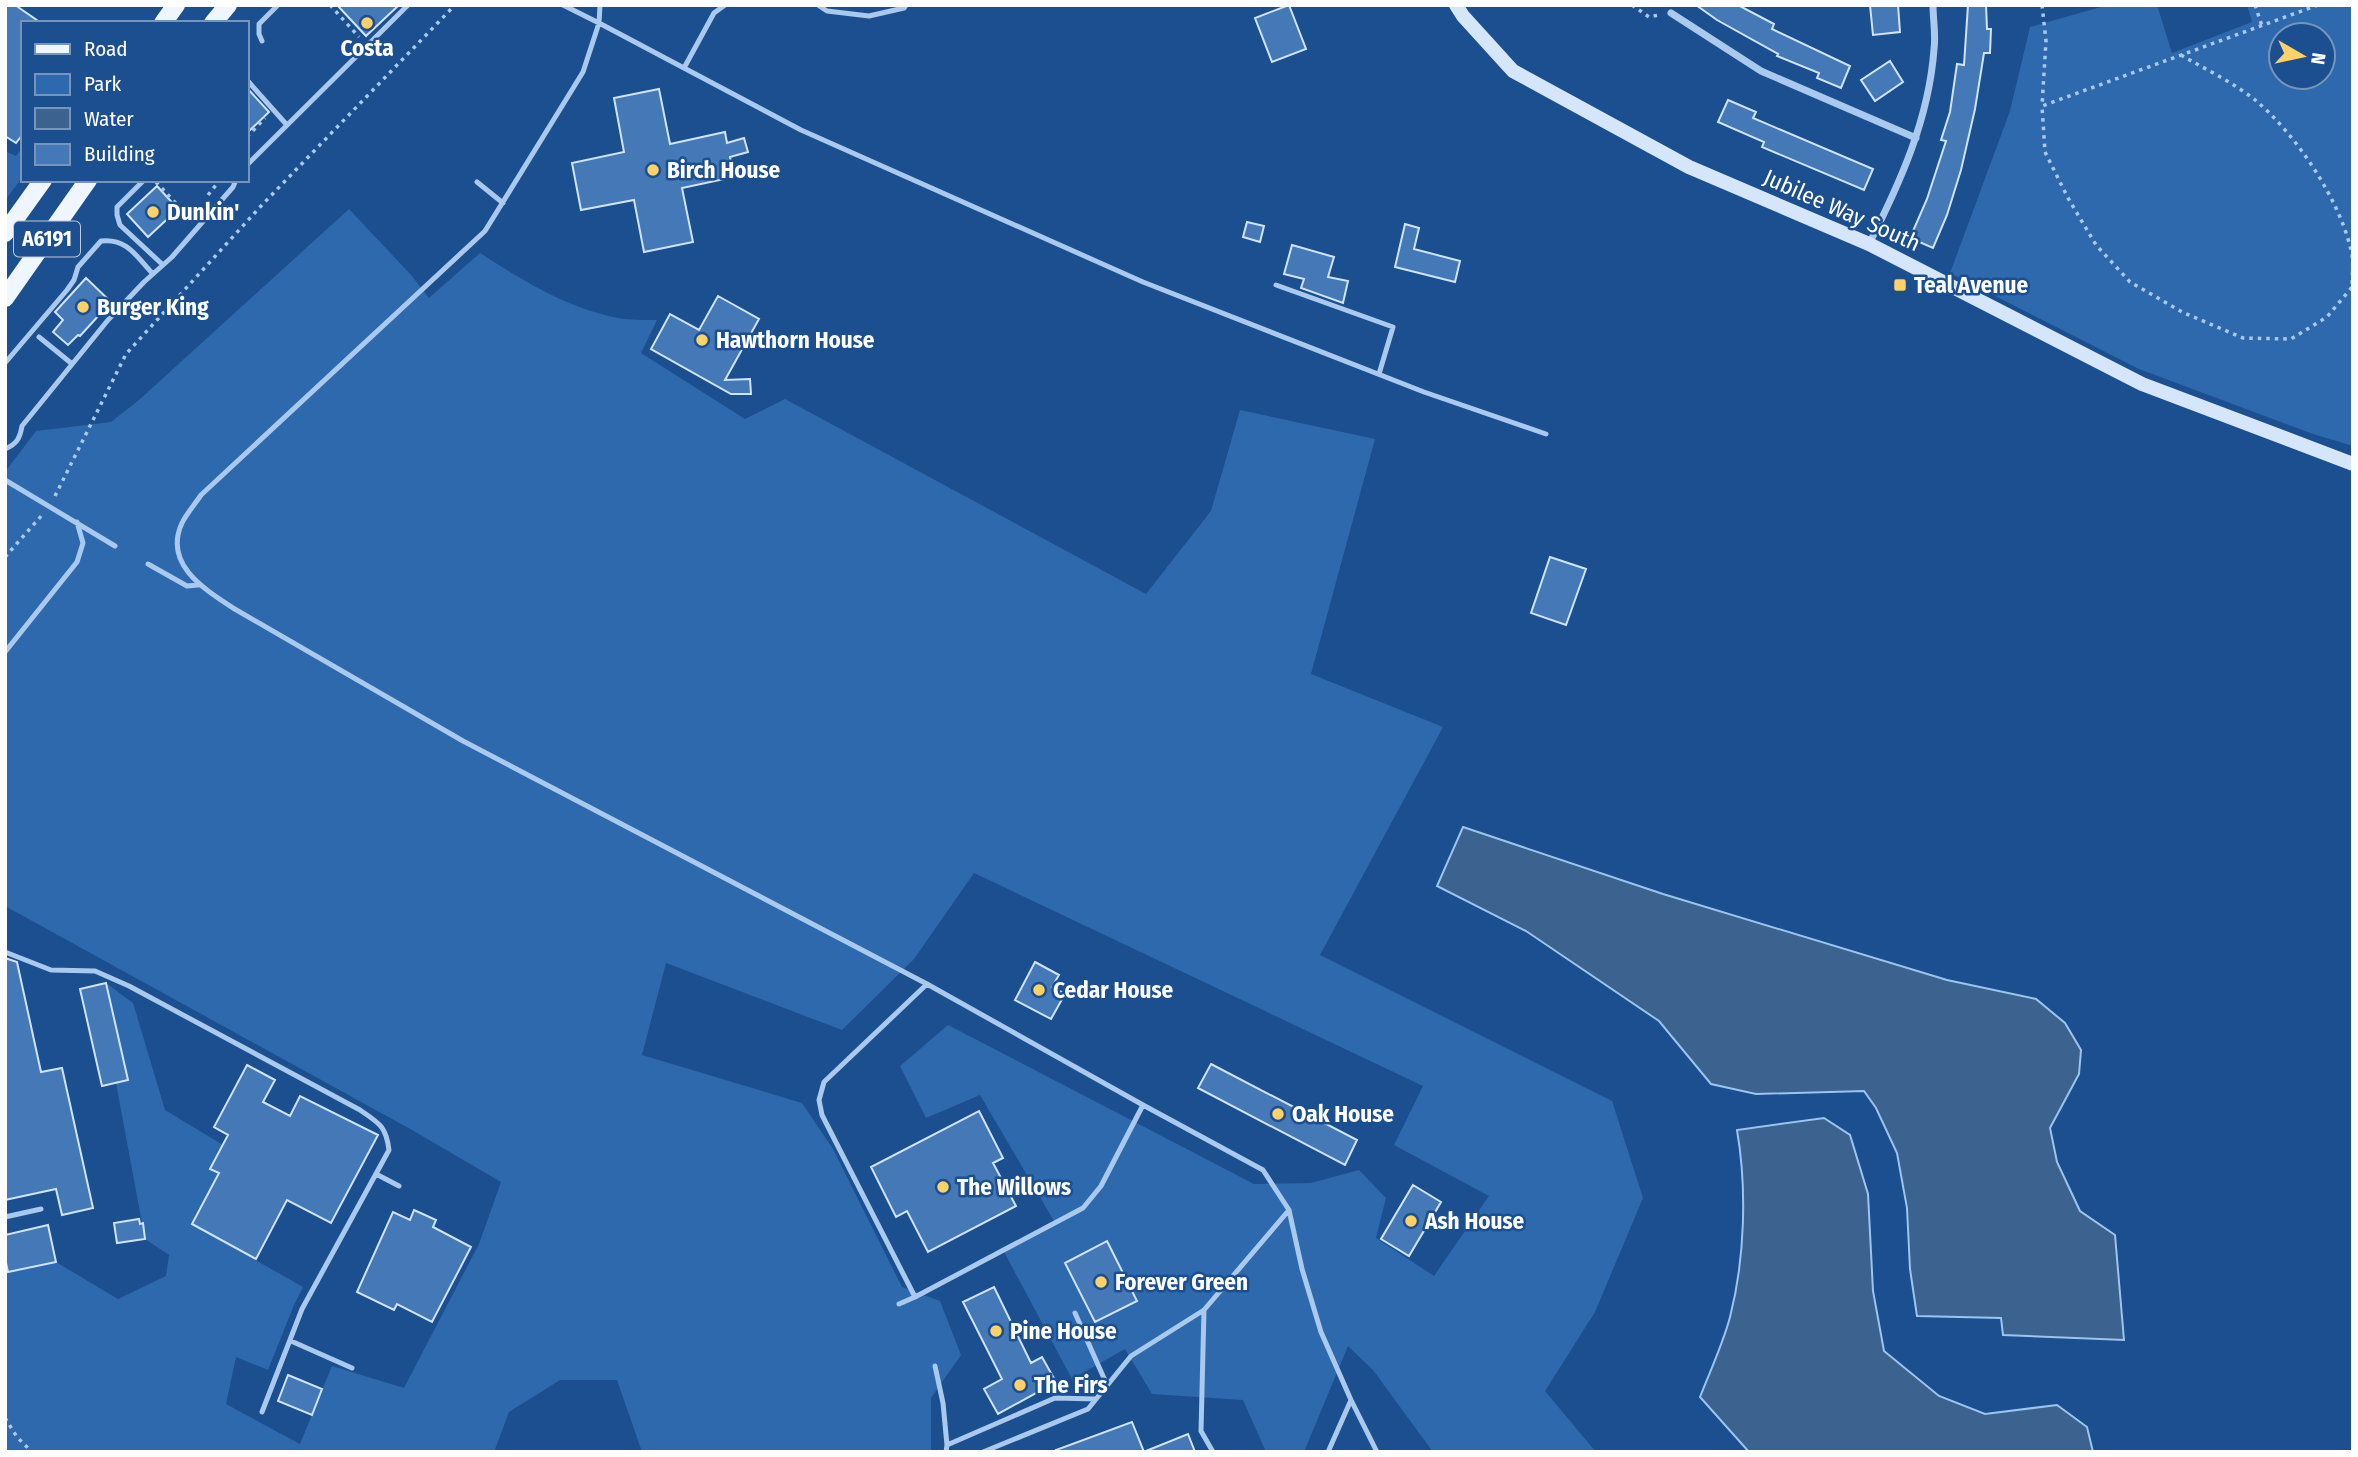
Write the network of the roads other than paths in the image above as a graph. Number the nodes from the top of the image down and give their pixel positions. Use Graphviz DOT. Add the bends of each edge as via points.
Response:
graph roads {
  1 [pos="176,5"];
  2 [pos="228,5"];
  3 [pos="278,5"];
  4 [pos="398,5"];
  5 [pos="408,5"];
  6 [pos="563,5"];
  7 [pos="600,5"];
  8 [pos="725,5"];
  9 [pos="817,5"];
  10 [pos="906,5"];
  11 [pos="1457,5"];
  12 [pos="1933,5"];
  13 [pos="403,11"];
  14 [pos="1671,13"];
  15 [pos="164,21"];
  16 [pos="215,21"];
  17 [pos="599,23"];
  18 [pos="262,41"];
  19 [pos="684,68"];
  20 [pos="248,81"];
  21 [pos="286,124"];
  22 [pos="1916,138"];
  23 [pos="248,164"];
  24 [pos="42,182"];
  25 [pos="87,182"];
  26 [pos="142,182"];
  27 [pos="235,182"];
  28 [pos="477,182"];
  29 [pos="503,203"];
  30 [pos="5,233"];
  31 [pos="1869,244"];
  32 [pos="163,265"];
  33 [pos="153,274"];
  34 [pos="1276,285"];
  35 [pos="5,298"];
  36 [pos="39,337"];
  37 [pos="5,363"];
  38 [pos="71,363"];
  39 [pos="1379,374"];
  40 [pos="1546,434"];
  41 [pos="5,449"];
  42 [pos="2353,464"];
  43 [pos="5,480"];
  44 [pos="77,522"];
  45 [pos="115,546"];
  46 [pos="148,564"];
  47 [pos="198,585"];
  48 [pos="5,652"];
  49 [pos="5,952"];
  50 [pos="927,984"];
  51 [pos="1143,1105"];
  52 [pos="376,1174"];
  53 [pos="399,1186"];
  54 [pos="41,1209"];
  55 [pos="1289,1210"];
  56 [pos="5,1217"];
  57 [pos="915,1297"];
  58 [pos="899,1304"];
  59 [pos="1204,1310"];
  60 [pos="1075,1313"];
  61 [pos="290,1341"];
  62 [pos="935,1366"];
  63 [pos="352,1368"];
  64 [pos="1107,1385"];
  65 [pos="1096,1399"];
  66 [pos="1351,1400"];
  67 [pos="262,1412"];
  68 [pos="946,1448"];
  69 [pos="983,1452"];
  70 [pos="1213,1452"];
  71 [pos="1328,1452"];
  72 [pos="1377,1452"];
  1 -- 15 [label="main road"];
  2 -- 16 [label="main road"];
  3 -- 18 [label="lane" via="259,24"];
  4 -- 13 [label="lane"];
  5 -- 13 [label="lane"];
  6 -- 17 [label="lane"];
  7 -- 17 [label="lane"];
  8 -- 19 [label="lane" via="714,13"];
  9 -- 10 [label="lane" via="827,11 869,16"];
  11 -- 31 [label="street, Jubilee Way South" via="1513,71 1689,166"];
  12 -- 22 [label="street" via="1935,47 1928,99"];
  13 -- 21 [label="lane"];
  14 -- 22 [label="street" via="1761,72"];
  17 -- 19 [label="lane"];
  17 -- 29 [label="lane" via="583,72"];
  19 -- 39 [label="lane" via="801,130 1143,282"];
  20 -- 21 [label="lane"];
  21 -- 23 [label="lane"];
  22 -- 31 [label="street"];
  24 -- 30 [label="main road, A6191"];
  25 -- 35 [label="main road, A6191"];
  26 -- 32 [label="lane" via="117,207 117,215 120,225"];
  27 -- 32 [label="lane"];
  28 -- 29 [label="lane"];
  29 -- 47 [label="lane" via="485,231 201,495 182,523 178,546 184,567"];
  31 -- 42 [label="street, Jubilee Way South" via="2142,384"];
  32 -- 33 [label="lane"];
  33 -- 37 [label="lane" via="125,244 101,240 78,267 68,290"];
  33 -- 38 [label="lane"];
  34 -- 39 [label="lane" via="1393,327"];
  36 -- 38 [label="lane"];
  38 -- 41 [label="lane" via="22,426 14,445"];
  39 -- 40 [label="lane"];
  43 -- 44 [label="lane"];
  44 -- 45 [label="lane"];
  44 -- 48 [label="lane" via="83,544 77,562"];
  46 -- 47 [label="lane" via="187,586"];
  47 -- 50 [label="lane" via="463,741"];
  49 -- 52 [label="lane" via="51,970 95,971 118,981 360,1110 387,1135 389,1150"];
  50 -- 51 [label="lane"];
  50 -- 57 [label="lane" via="824,1082 819,1100 822,1115"];
  51 -- 55 [label="lane" via="1263,1170"];
  51 -- 57 [label="lane" via="1101,1186 1083,1208"];
  52 -- 53 [label="lane"];
  52 -- 61 [label="lane" via="302,1309"];
  54 -- 56 [label="lane"];
  55 -- 59 [label="lane"];
  55 -- 66 [label="lane" via="1321,1332"];
  57 -- 58 [label="lane"];
  59 -- 64 [label="lane" via="1131,1356"];
  59 -- 70 [label="lane" via="1202,1431"];
  60 -- 64 [label="lane"];
  61 -- 63 [label="lane"];
  61 -- 67 [label="lane"];
  62 -- 68 [label="lane"];
  64 -- 65 [label="lane"];
  65 -- 68 [label="lane" via="1055,1398"];
  65 -- 69 [label="lane" via="1088,1409"];
  66 -- 71 [label="lane"];
  66 -- 72 [label="lane"];
}
